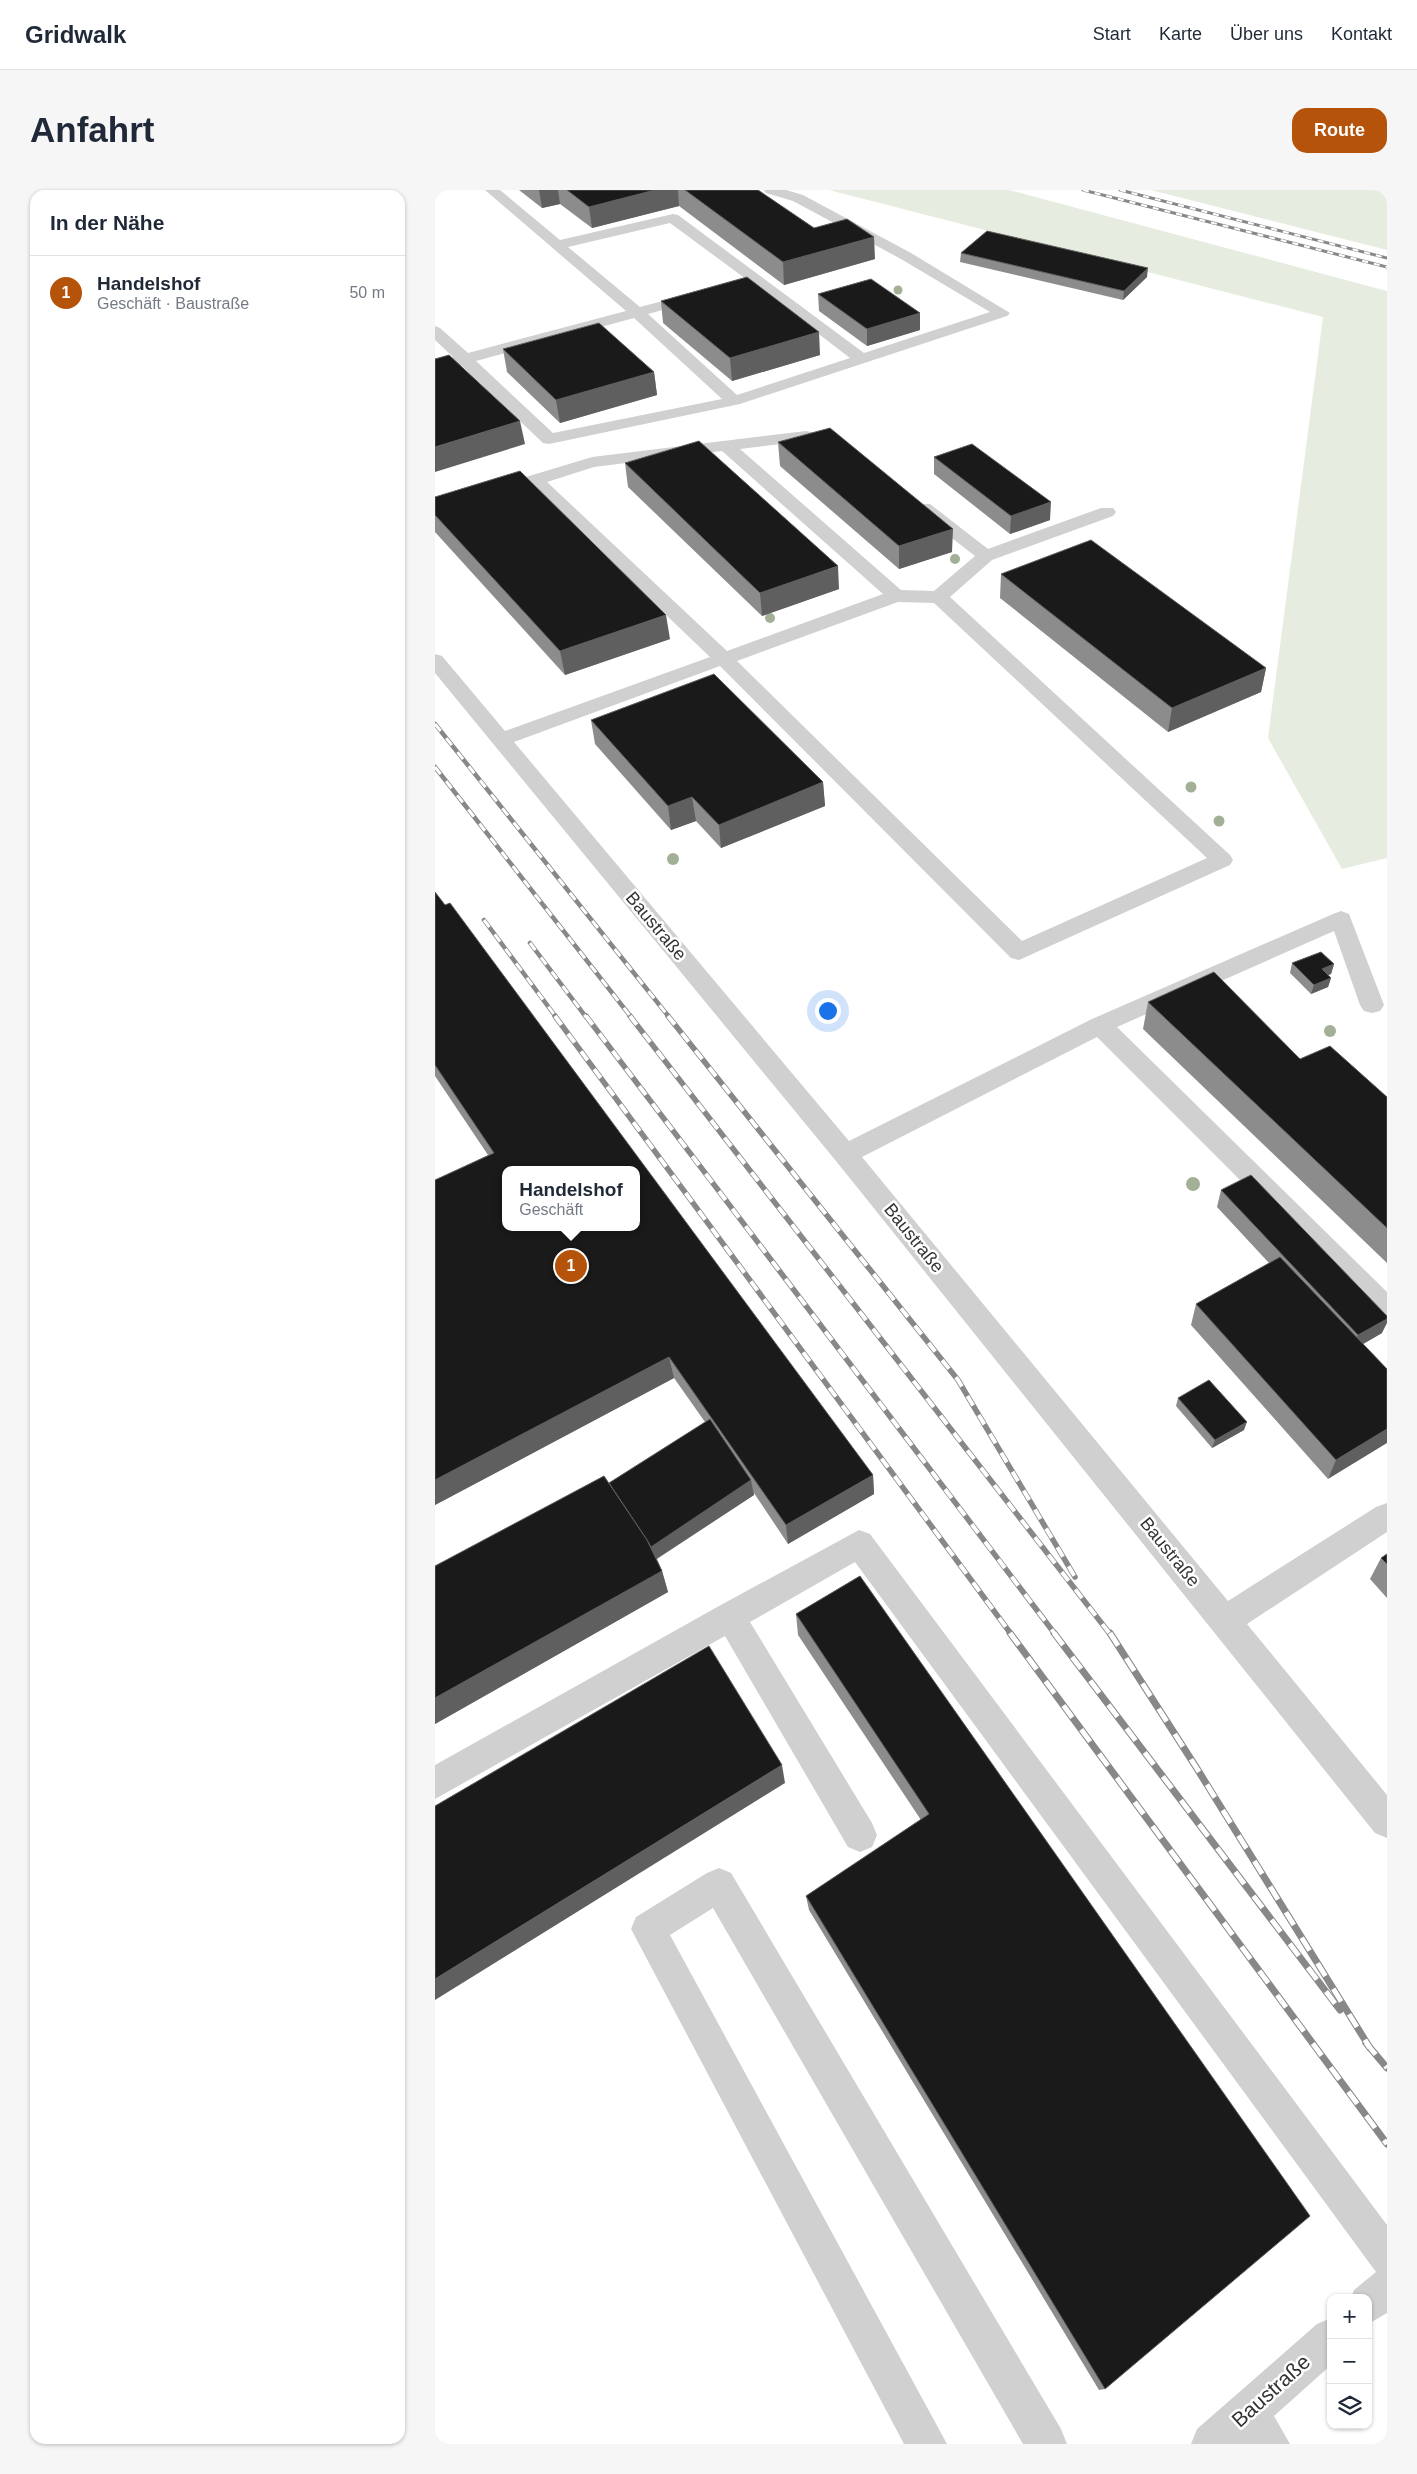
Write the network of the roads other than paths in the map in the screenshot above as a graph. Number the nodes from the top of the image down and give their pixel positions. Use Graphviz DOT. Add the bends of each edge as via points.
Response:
graph roads {
  1 [pos="492,190"];
  2 [pos="771,190"];
  3 [pos="558,245"];
  4 [pos="758,280"];
  5 [pos="637,312"];
  6 [pos="435,331"];
  7 [pos="861,358"];
  8 [pos="465,359"];
  9 [pos="435,367"];
  10 [pos="734,402"];
  11 [pos="726,446"];
  12 [pos="848,449"];
  13 [pos="535,480"];
  14 [pos="508,488"];
  15 [pos="909,496"];
  16 [pos="1107,512"];
  17 [pos="986,556"];
  18 [pos="896,596"];
  19 [pos="939,598"];
  20 [pos="724,659"];
  21 [pos="435,660"];
  22 [pos="501,739"];
  23 [pos="1372,1005"];
  24 [pos="1100,1025"];
  25 [pos="845,1154"];
  26 [pos="1387,1309"];
  27 [pos="1387,1516"];
  28 [pos="730,1616"];
  29 [pos="1226,1620"];
  30 [pos="435,1783"];
  31 [pos="1387,1821"];
  32 [pos="860,1835"];
  33 [pos="1387,2256"];
  34 [pos="1387,2287"];
  35 [pos="1372,2300"];
  36 [pos="1330,2339"];
  37 [pos="1258,2428"];
  38 [pos="926,2444"];
  39 [pos="1046,2444"];
  40 [pos="1212,2444"];
  1 -- 3 [label="street"];
  2 -- 7 [label="street" via="798,198 1002,312"];
  3 -- 4 [label="street" via="673,218"];
  3 -- 5 [label="street"];
  4 -- 5 [label="street"];
  4 -- 7 [label="street"];
  5 -- 8 [label="street"];
  5 -- 10 [label="street"];
  6 -- 8 [label="street"];
  7 -- 10 [label="street"];
  8 -- 9 [label="street"];
  8 -- 10 [label="street" via="549,439"];
  11 -- 12 [label="street" via="806,436 841,443"];
  11 -- 13 [label="street" via="592,462"];
  11 -- 18 [label="street"];
  13 -- 14 [label="street"];
  13 -- 20 [label="street"];
  15 -- 17 [label="street"];
  16 -- 17 [label="street"];
  17 -- 19 [label="street"];
  18 -- 19 [label="street"];
  18 -- 20 [label="street"];
  19 -- 20 [label="street" via="1222,860 1019,952"];
  20 -- 22 [label="street"];
  21 -- 22 [label="street, Baustraße"];
  22 -- 25 [label="street, Baustraße"];
  23 -- 24 [label="street" via="1341,919"];
  24 -- 25 [label="street"];
  24 -- 26 [label="street"];
  25 -- 29 [label="street, Baustraße"];
  27 -- 29 [label="street"];
  28 -- 30 [label="street"];
  28 -- 32 [label="street"];
  28 -- 33 [label="street" via="859,1544"];
  29 -- 31 [label="street, Baustraße"];
  34 -- 35 [label="street"];
  36 -- 37 [label="street, Baustraße"];
  37 -- 40 [label="street, Baustraße"];
  38 -- 39 [label="street" via="648,1929 719,1885"];
}
